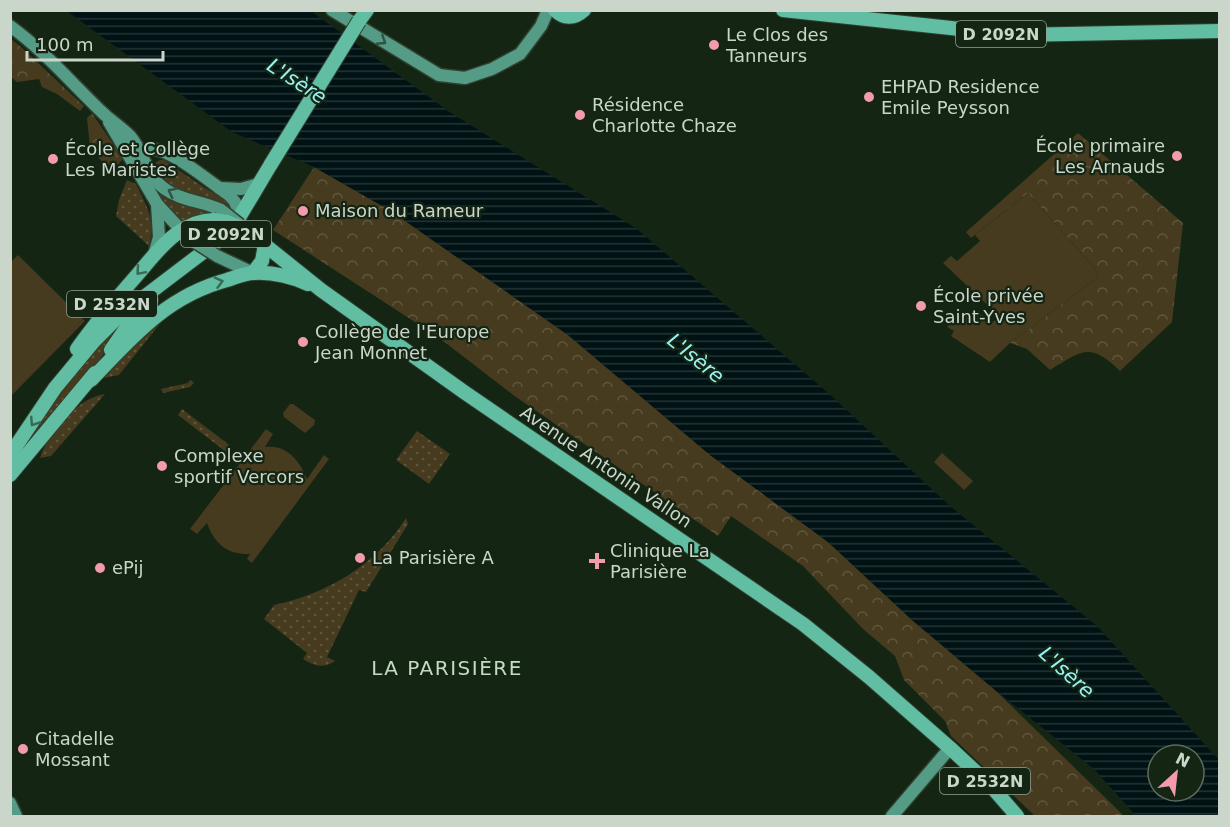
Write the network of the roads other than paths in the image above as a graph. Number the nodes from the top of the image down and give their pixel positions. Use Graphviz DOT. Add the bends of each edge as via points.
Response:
graph roads {
  1 [pos="332,10"];
  2 [pos="584,10"];
  3 [pos="783,10"];
  4 [pos="555,12"];
  5 [pos="363,14"];
  6 [pos="10,26"];
  7 [pos="1220,31"];
  8 [pos="135,156"];
  9 [pos="259,184"];
  10 [pos="218,188"];
  11 [pos="157,204"];
  12 [pos="218,215"];
  13 [pos="245,226"];
  14 [pos="181,230"];
  15 [pos="265,245"];
  16 [pos="154,255"];
  17 [pos="178,273"];
  18 [pos="253,273"];
  19 [pos="321,290"];
  20 [pos="91,380"];
  21 [pos="56,388"];
  22 [pos="10,455"];
  23 [pos="10,476"];
  24 [pos="950,748"];
  25 [pos="10,803"];
  26 [pos="16,816"];
  27 [pos="892,816"];
  28 [pos="1017,816"];
  1 -- 4 [label="main road, one-way" via="440,75 465,78 519,54"];
  2 -- 4 [label="main road" via="573,17"];
  3 -- 7 [label="main road, D 2092N" via="1016,35"];
  5 -- 9 [label="main road, D 2092N, bridge"];
  6 -- 8 [label="main road" via="129,135"];
  8 -- 10 [label="main road" via="153,149 166,152"];
  8 -- 11 [label="main road"];
  12 -- 8 [label="main road, one-way" via="166,191"];
  9 -- 10 [label="main road" via="241,189"];
  9 -- 13 [label="main road, D 2092N"];
  10 -- 13 [label="main road" via="235,202"];
  11 -- 14 [label="main road"];
  11 -- 16 [label="main road" via="159,237"];
  12 -- 13 [label="main road, D 2532N, bridge"];
  12 -- 14 [label="main road, D 2532N"];
  13 -- 15 [label="main road, D 2532N"];
  13 -- 17 [label="main road, D 2092N" via="223,237"];
  14 -- 16 [label="main road, D 2532N"];
  14 -- 18 [label="main road, bridge" via="217,256"];
  15 -- 18 [label="main road" via="262,261"];
  15 -- 19 [label="main road, D 2532N"];
  16 -- 21 [label="main road, D 2532N, one-way" via="87,334"];
  17 -- 20 [label="main road, D 2092N" via="129,324"];
  17 -- 21 [label="main road, D 2092N" via="118,316"];
  18 -- 19 [label="main road, D 2532N" via="292,278"];
  20 -- 18 [label="main road, D 2532N, one-way" via="160,311 204,286"];
  19 -- 24 [label="main road, Avenue Antonin Vallon / D 2532N" via="803,624"];
  20 -- 23 [label="main road, D 2532N"];
  21 -- 22 [label="main road, D 2532N, one-way"];
  24 -- 27 [label="main road"];
  24 -- 28 [label="main road, D 2532N"];
  25 -- 26 [label="main road"];
}
